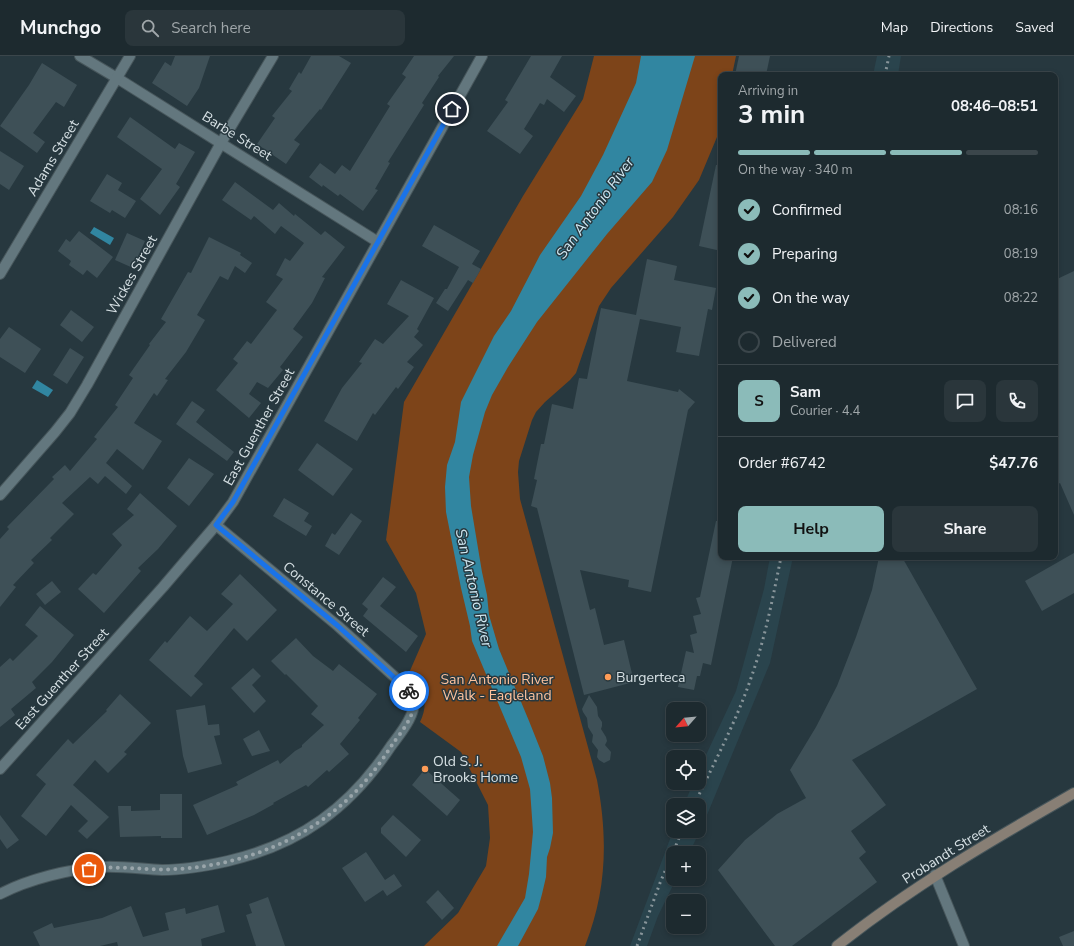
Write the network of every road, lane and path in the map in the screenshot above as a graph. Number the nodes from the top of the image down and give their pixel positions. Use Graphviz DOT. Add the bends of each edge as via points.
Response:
graph roads {
  1 [pos="80,56"];
  2 [pos="130,56"];
  3 [pos="273,56"];
  4 [pos="482,56"];
  5 [pos="117,78"];
  6 [pos="221,143"];
  7 [pos="378,242"];
  8 [pos="0,274"];
  9 [pos="0,495"];
  10 [pos="216,525"];
  11 [pos="0,769"];
  12 [pos="1074,793"];
  13 [pos="936,876"];
  14 [pos="0,894"];
  15 [pos="837,946"];
  16 [pos="964,946"];
  1 -- 5 [label="street, Barbe Street"];
  2 -- 5 [label="street, Adams Street"];
  3 -- 6 [label="street, Wickes Street"];
  4 -- 7 [label="street, East Guenther Street"];
  5 -- 6 [label="street, Barbe Street"];
  5 -- 8 [label="street, Adams Street"];
  6 -- 7 [label="street, Barbe Street"];
  6 -- 9 [label="street, Wickes Street" via="73,407 55,432"];
  7 -- 10 [label="street, East Guenther Street" via="233,502"];
  10 -- 11 [label="street, East Guenther Street"];
  10 -- 14 [label="street, Constance Street" via="338,626 407,688 414,698 413,711 406,724 362,786 321,821 275,847 209,866 163,870 101,867 78,870 44,877"];
  12 -- 13 [label="main road, Probandt Street"];
  13 -- 15 [label="main road, Probandt Street"];
  13 -- 16 [label="street"];
}
